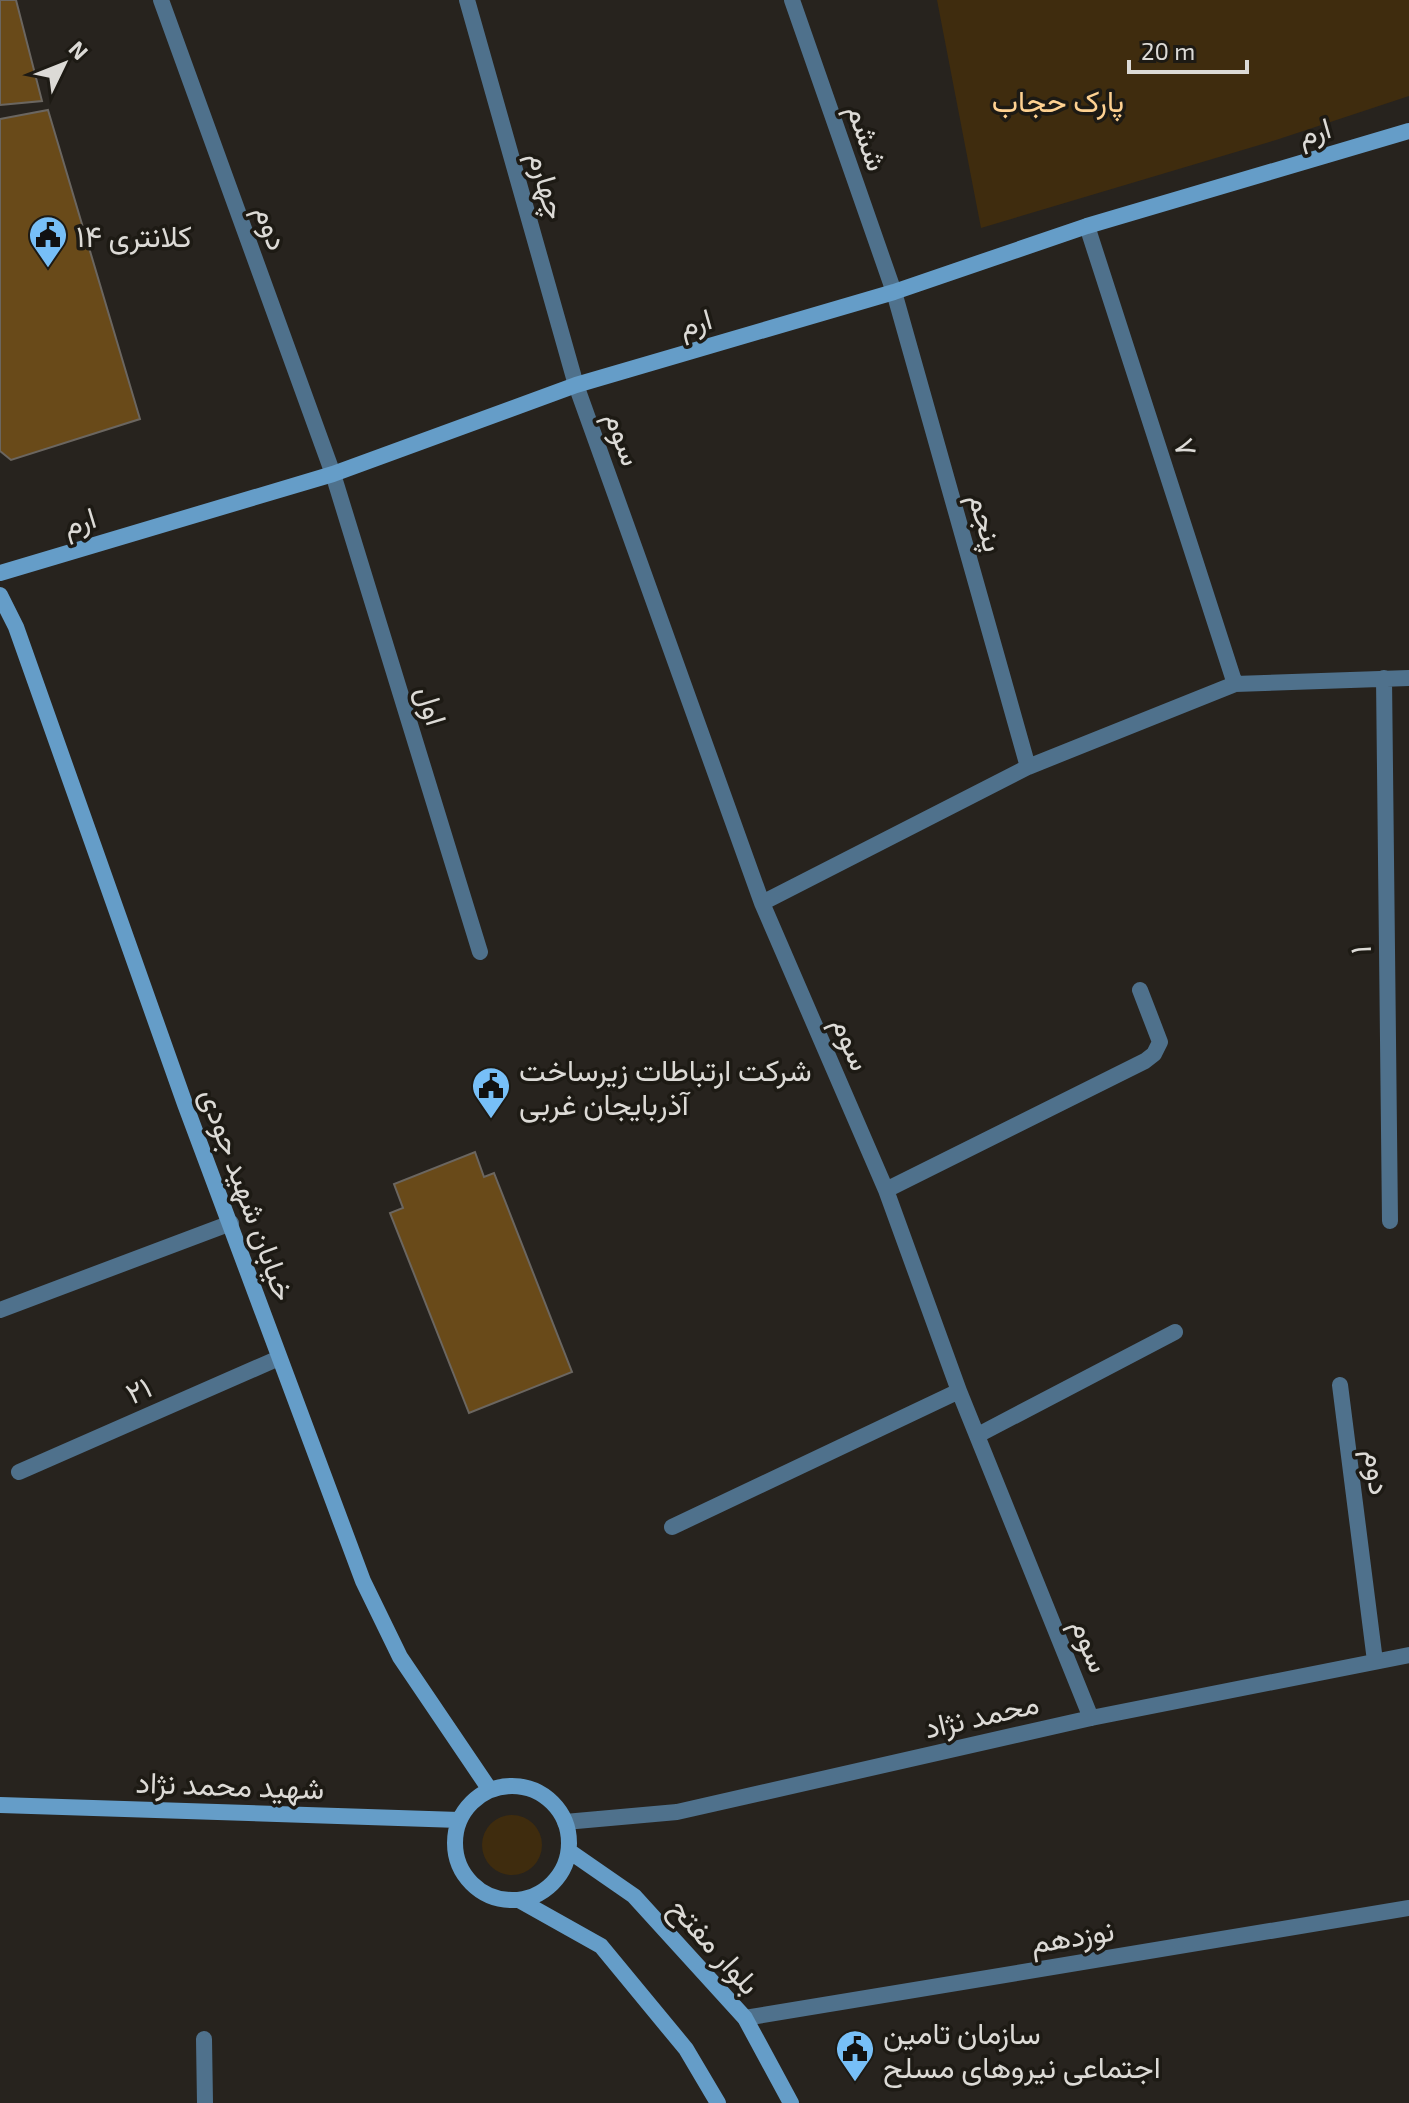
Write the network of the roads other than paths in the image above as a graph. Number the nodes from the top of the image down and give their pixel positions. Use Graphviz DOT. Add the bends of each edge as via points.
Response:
graph roads {
  1 [pos="161,0"];
  2 [pos="467,0"];
  3 [pos="792,0"];
  4 [pos="1409,131"];
  5 [pos="1087,226"];
  6 [pos="894,292"];
  7 [pos="576,385"];
  8 [pos="333,474"];
  9 [pos="0,573"];
  10 [pos="0,595"];
  11 [pos="1384,678"];
  12 [pos="1409,678"];
  13 [pos="1235,684"];
  14 [pos="1028,767"];
  15 [pos="762,903"];
  16 [pos="480,952"];
  17 [pos="1140,990"];
  18 [pos="886,1190"];
  19 [pos="1390,1221"];
  20 [pos="231,1223"];
  21 [pos="0,1310"];
  22 [pos="1175,1332"];
  23 [pos="279,1358"];
  24 [pos="1340,1385"];
  25 [pos="959,1391"];
  26 [pos="978,1435"];
  27 [pos="19,1472"];
  28 [pos="672,1527"];
  29 [pos="1409,1655"];
  30 [pos="1375,1661"];
  31 [pos="1091,1718"];
  32 [pos="490,1790"];
  33 [pos="0,1805"];
  34 [pos="459,1820"];
  35 [pos="565,1822"];
  36 [pos="569,1851"];
  37 [pos="519,1900"];
  38 [pos="1409,1908"];
  39 [pos="745,2018"];
  40 [pos="204,2039"];
  41 [pos="205,2103"];
  42 [pos="718,2103"];
  43 [pos="791,2103"];
  1 -- 8 [label="street, دوم"];
  2 -- 7 [label="street, چهارم"];
  3 -- 6 [label="street, ششم"];
  4 -- 5 [label="street, ارم"];
  5 -- 6 [label="street, ارم"];
  5 -- 13 [label="street, ۷"];
  6 -- 7 [label="street, ارم"];
  6 -- 14 [label="street, پنجم"];
  7 -- 8 [label="street, ارم"];
  7 -- 15 [label="street, سوم"];
  8 -- 9 [label="street, ارم"];
  8 -- 16 [label="street, اول"];
  10 -- 20 [label="street, خیابان شهید جودی"];
  11 -- 12 [label="street"];
  11 -- 13 [label="street"];
  11 -- 19 [label="street, ۱"];
  13 -- 14 [label="street"];
  14 -- 15 [label="street"];
  15 -- 18 [label="street, سوم"];
  17 -- 18 [label="street" via="1160,1042 1154,1054"];
  18 -- 25 [label="street, سوم"];
  20 -- 21 [label="street"];
  20 -- 23 [label="street, خیابان شهید جودی"];
  22 -- 26 [label="street"];
  23 -- 27 [label="street, ۲۱"];
  23 -- 32 [label="street, خیابان شهید جودی" via="363,1581 400,1657"];
  24 -- 30 [label="street, دوم"];
  25 -- 26 [label="street, سوم"];
  25 -- 28 [label="street"];
  26 -- 31 [label="street, سوم"];
  29 -- 30 [label="street, محمد نژاد"];
  30 -- 31 [label="street, محمد نژاد"];
  31 -- 35 [label="street, محمد نژاد" via="677,1812"];
  32 -- 34 [label="street" via="477,1797"];
  32 -- 35 [label="street" via="534,1790 548,1798"];
  33 -- 34 [label="street, شهید محمد نژاد"];
  34 -- 37 [label="street" via="455,1850 466,1877 489,1896"];
  35 -- 36 [label="street"];
  36 -- 37 [label="street" via="557,1879"];
  36 -- 39 [label="street, بلوار مفتح" via="634,1896"];
  37 -- 42 [label="street" via="601,1946 686,2049"];
  38 -- 39 [label="street, نوزدهم"];
  39 -- 43 [label="street, بلوار مفتح"];
  40 -- 41 [label="street"];
}
